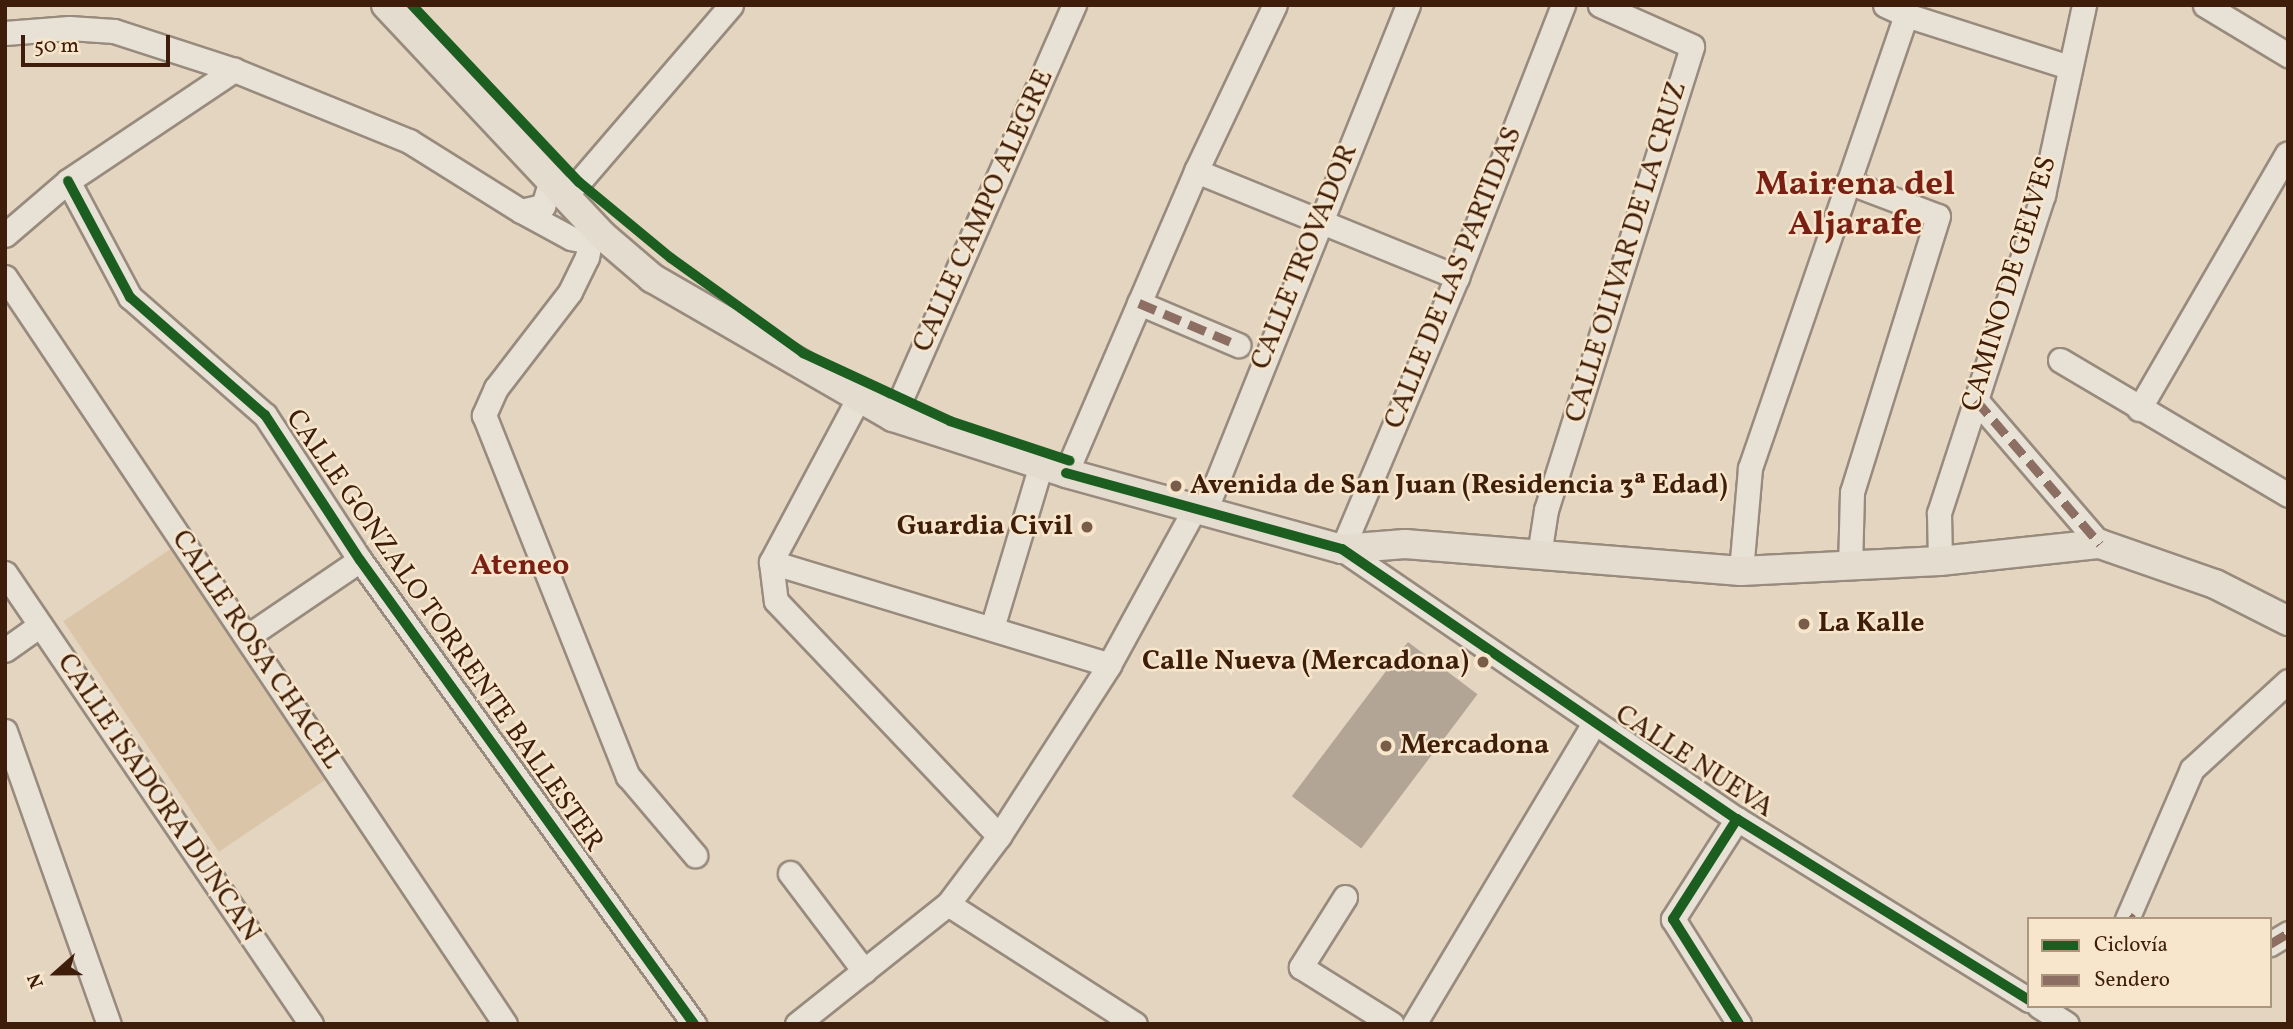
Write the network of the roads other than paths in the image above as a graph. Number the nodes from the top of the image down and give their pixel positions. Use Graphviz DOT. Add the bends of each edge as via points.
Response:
graph roads {
  1 [pos="386,5"];
  2 [pos="731,5"];
  3 [pos="1074,5"];
  4 [pos="1275,5"];
  5 [pos="1408,5"];
  6 [pos="1563,5"];
  7 [pos="1600,5"];
  8 [pos="1885,5"];
  9 [pos="2084,5"];
  10 [pos="2205,5"];
  11 [pos="1906,15"];
  12 [pos="5,33"];
  13 [pos="2288,55"];
  14 [pos="2068,67"];
  15 [pos="234,70"];
  16 [pos="2287,154"];
  17 [pos="1196,171"];
  18 [pos="68,181"];
  19 [pos="1848,182"];
  20 [pos="557,187"];
  21 [pos="521,212"];
  22 [pos="1319,222"];
  23 [pos="5,235"];
  24 [pos="597,239"];
  25 [pos="5,277"];
  26 [pos="1457,277"];
  27 [pos="1139,303"];
  28 [pos="1238,345"];
  29 [pos="2060,360"];
  30 [pos="858,399"];
  31 [pos="1976,400"];
  32 [pos="2139,409"];
  33 [pos="893,417"];
  34 [pos="1053,469"];
  35 [pos="2288,495"];
  36 [pos="1200,509"];
  37 [pos="2100,544"];
  38 [pos="1388,545"];
  39 [pos="1342,549"];
  40 [pos="1539,555"];
  41 [pos="360,560"];
  42 [pos="1940,561"];
  43 [pos="771,562"];
  44 [pos="1850,567"];
  45 [pos="1741,571"];
  46 [pos="5,573"];
  47 [pos="1386,579"];
  48 [pos="2288,621"];
  49 [pos="40,625"];
  50 [pos="992,628"];
  51 [pos="248,636"];
  52 [pos="5,650"];
  53 [pos="1109,666"];
  54 [pos="2288,681"];
  55 [pos="1594,723"];
  56 [pos="5,731"];
  57 [pos="1737,819"];
  58 [pos="999,836"];
  59 [pos="695,855"];
  60 [pos="790,873"];
  61 [pos="1345,897"];
  62 [pos="948,904"];
  63 [pos="2130,917"];
  64 [pos="2288,933"];
  65 [pos="2272,943"];
  66 [pos="864,971"];
  67 [pos="2027,999"];
  68 [pos="109,1024"];
  69 [pos="311,1024"];
  70 [pos="505,1024"];
  71 [pos="694,1024"];
  72 [pos="797,1024"];
  73 [pos="1135,1024"];
  74 [pos="1392,1024"];
  75 [pos="1414,1024"];
  76 [pos="1739,1024"];
  1 -- 20 [label="main road"];
  2 -- 20 [label="street" via="579,183"];
  3 -- 33 [label="street, CALLE CAMPO ALEGRE"];
  4 -- 17 [label="street"];
  5 -- 22 [label="street, CALLE TROVADOR"];
  6 -- 26 [label="street, CALLE DE LAS PARTIDAS"];
  7 -- 40 [label="street, CALLE OLIVAR DE LA CRUZ" via="1692,46 1546,510"];
  8 -- 11 [label="street"];
  9 -- 14 [label="street, CAMINO DE GELVES"];
  10 -- 13 [label="street"];
  11 -- 14 [label="street"];
  11 -- 19 [label="street"];
  12 -- 15 [label="street" via="69,28 114,31"];
  14 -- 31 [label="street, CAMINO DE GELVES" via="2042,195"];
  15 -- 18 [label="street"];
  15 -- 21 [label="street" via="409,141"];
  16 -- 32 [label="street"];
  17 -- 22 [label="street"];
  17 -- 27 [label="street"];
  18 -- 23 [label="street"];
  18 -- 41 [label="street, CALLE GONZALO TORRENTE BALLESTER" via="130,297 265,415"];
  19 -- 44 [label="street" via="1938,216 1852,492"];
  19 -- 45 [label="street" via="1750,467"];
  20 -- 21 [label="street" via="542,206"];
  20 -- 24 [label="main road"];
  21 -- 24 [label="street" via="571,237"];
  22 -- 26 [label="street"];
  22 -- 36 [label="street, CALLE TROVADOR"];
  24 -- 30 [label="main road" via="652,278"];
  24 -- 59 [label="street" via="570,292 496,388 484,415 628,776"];
  25 -- 51 [label="street, CALLE ROSA CHACEL"];
  26 -- 39 [label="street, CALLE DE LAS PARTIDAS"];
  27 -- 28 [label="street"];
  27 -- 34 [label="street"];
  29 -- 32 [label="street"];
  30 -- 33 [label="main road"];
  30 -- 43 [label="street"];
  31 -- 37 [label="street"];
  31 -- 42 [label="street, CAMINO DE GELVES" via="1939,513"];
  32 -- 35 [label="street"];
  33 -- 34 [label="main road"];
  34 -- 36 [label="main road"];
  34 -- 50 [label="street"];
  36 -- 39 [label="main road"];
  36 -- 53 [label="street, CALLE TROVADOR"];
  37 -- 42 [label="main road"];
  37 -- 48 [label="main road" via="2215,584"];
  38 -- 39 [label="main road"];
  38 -- 40 [label="main road"];
  38 -- 47 [label="street" via="1391,563"];
  39 -- 47 [label="street, CALLE NUEVA"];
  40 -- 45 [label="main road"];
  41 -- 51 [label="street, CALLE GONZALO TORRENTE BALLESTER"];
  41 -- 71 [label="street, CALLE GONZALO TORRENTE BALLESTER"];
  42 -- 44 [label="main road"];
  43 -- 50 [label="street"];
  43 -- 58 [label="street" via="776,601"];
  44 -- 45 [label="main road"];
  46 -- 49 [label="street, CALLE ISADORA DUNCAN"];
  47 -- 55 [label="street, CALLE NUEVA"];
  49 -- 52 [label="street"];
  49 -- 69 [label="street, CALLE ISADORA DUNCAN"];
  50 -- 53 [label="street"];
  51 -- 70 [label="street, CALLE ROSA CHACEL"];
  53 -- 58 [label="street, CALLE TROVADOR"];
  54 -- 63 [label="street" via="2192,769"];
  55 -- 57 [label="street, CALLE NUEVA"];
  55 -- 75 [label="street"];
  56 -- 68 [label="street"];
  57 -- 67 [label="street, CALLE NUEVA"];
  57 -- 76 [label="street" via="1673,919"];
  58 -- 62 [label="street, CALLE TROVADOR"];
  60 -- 66 [label="street"];
  61 -- 74 [label="street" via="1301,967"];
  62 -- 66 [label="street, CALLE TROVADOR"];
  62 -- 73 [label="street"];
  64 -- 65 [label="street"];
  66 -- 72 [label="street, CALLE TROVADOR"];
}
